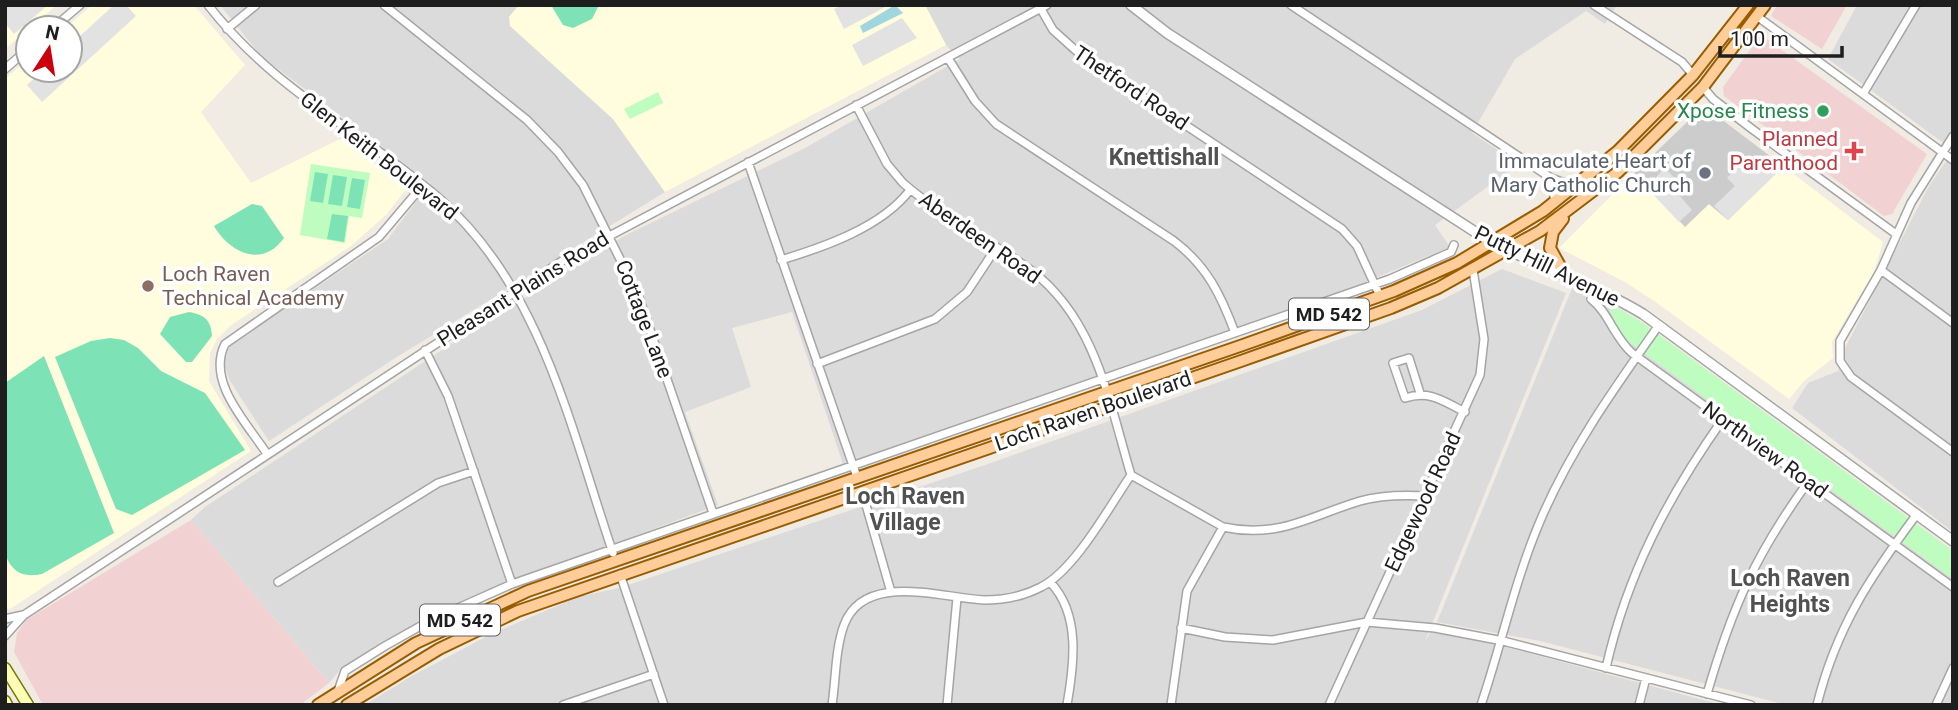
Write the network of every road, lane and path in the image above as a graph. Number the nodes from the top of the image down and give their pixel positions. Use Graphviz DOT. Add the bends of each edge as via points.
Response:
graph roads {
  1 [pos="208,5"];
  2 [pos="256,5"];
  3 [pos="384,5"];
  4 [pos="1131,5"];
  5 [pos="1291,5"];
  6 [pos="1594,5"];
  7 [pos="1748,5"];
  8 [pos="1765,5"];
  9 [pos="1916,5"];
  10 [pos="1044,7"];
  11 [pos="1758,17"];
  12 [pos="227,29"];
  13 [pos="948,58"];
  14 [pos="1693,75"];
  15 [pos="1703,87"];
  16 [pos="1863,93"];
  17 [pos="856,105"];
  18 [pos="1953,136"];
  19 [pos="1943,152"];
  20 [pos="1953,160"];
  21 [pos="748,162"];
  22 [pos="1552,178"];
  23 [pos="423,185"];
  24 [pos="1575,187"];
  25 [pos="910,190"];
  26 [pos="1555,203"];
  27 [pos="1567,213"];
  28 [pos="1896,234"];
  29 [pos="610,235"];
  30 [pos="1494,243"];
  31 [pos="1454,245"];
  32 [pos="996,248"];
  33 [pos="1508,251"];
  34 [pos="782,260"];
  35 [pos="1473,270"];
  36 [pos="1881,270"];
  37 [pos="1565,275"];
  38 [pos="1460,277"];
  39 [pos="1375,285"];
  40 [pos="516,290"];
  41 [pos="1474,292"];
  42 [pos="1380,296"];
  43 [pos="1591,299"];
  44 [pos="1953,323"];
  45 [pos="1659,326"];
  46 [pos="1236,333"];
  47 [pos="425,350"];
  48 [pos="1637,356"];
  49 [pos="817,364"];
  50 [pos="1103,380"];
  51 [pos="1106,391"];
  52 [pos="1420,393"];
  53 [pos="1110,405"];
  54 [pos="1465,412"];
  55 [pos="1723,419"];
  56 [pos="1953,452"];
  57 [pos="267,454"];
  58 [pos="852,465"];
  59 [pos="474,471"];
  60 [pos="1131,475"];
  61 [pos="857,477"];
  62 [pos="1808,482"];
  63 [pos="862,491"];
  64 [pos="1426,496"];
  65 [pos="713,513"];
  66 [pos="1917,514"];
  67 [pos="1223,527"];
  68 [pos="1953,541"];
  69 [pos="1894,545"];
  70 [pos="613,554"];
  71 [pos="620,574"];
  72 [pos="278,582"];
  73 [pos="1050,582"];
  74 [pos="512,584"];
  75 [pos="1953,587"];
  76 [pos="891,592"];
  77 [pos="957,598"];
  78 [pos="24,615"];
  79 [pos="5,619"];
  80 [pos="1367,622"];
  81 [pos="1181,628"];
  82 [pos="5,636"];
  83 [pos="1503,641"];
  84 [pos="5,668"];
  85 [pos="1606,668"];
  86 [pos="1953,668"];
  87 [pos="654,674"];
  88 [pos="1646,678"];
  89 [pos="338,691"];
  90 [pos="1707,694"];
  91 [pos="1725,701"];
  92 [pos="28,705"];
  93 [pos="318,705"];
  94 [pos="347,705"];
  95 [pos="563,705"];
  96 [pos="664,705"];
  97 [pos="832,705"];
  98 [pos="947,705"];
  99 [pos="1067,705"];
  100 [pos="1171,705"];
  101 [pos="1329,705"];
  102 [pos="1481,705"];
  103 [pos="1639,705"];
  104 [pos="1751,705"];
  105 [pos="1816,705"];
  106 [pos="1936,705"];
  1 -- 12 [label="street, Glen Keith Boulevard"];
  2 -- 12 [label="street"];
  3 -- 29 [label="street, Cottage Lane" via="542,135 583,185"];
  4 -- 30 [label="street, Putty Hill Avenue"];
  5 -- 22 [label="street"];
  6 -- 14 [label="street" via="1682,62"];
  7 -- 14 [label="main road, Loch Raven Boulevard / MD 542"];
  8 -- 11 [label="main road, Loch Raven Boulevard / MD 542"];
  9 -- 16 [label="street"];
  10 -- 13 [label="street, Pleasant Plains Road"];
  10 -- 39 [label="street, Thetford Road" via="1053,30 1083,57 1342,229 1357,246"];
  11 -- 15 [label="main road, Loch Raven Boulevard / MD 542"];
  11 -- 16 [label="street"];
  12 -- 23 [label="street, Glen Keith Boulevard" via="285,85"];
  13 -- 17 [label="street, Pleasant Plains Road"];
  13 -- 46 [label="street" via="996,124 1198,261 1215,285"];
  14 -- 15 [label="main road"];
  14 -- 24 [label="main road, Loch Raven Boulevard / MD 542" via="1640,131"];
  15 -- 27 [label="main road, Loch Raven Boulevard / MD 542" via="1637,156"];
  15 -- 28 [label="street" via="1752,130"];
  16 -- 19 [label="street"];
  17 -- 21 [label="street, Pleasant Plains Road"];
  17 -- 25 [label="street, Aberdeen Road" via="887,164"];
  18 -- 19 [label="street"];
  19 -- 20 [label="street"];
  19 -- 28 [label="street"];
  21 -- 29 [label="street, Pleasant Plains Road"];
  21 -- 34 [label="street"];
  22 -- 24 [label="street"];
  22 -- 26 [label="street"];
  23 -- 40 [label="street, Glen Keith Boulevard" via="475,234"];
  23 -- 57 [label="street" via="379,237 225,344 219,365 223,385"];
  24 -- 26 [label="main road, Loch Raven Boulevard / MD 542"];
  25 -- 32 [label="street, Aberdeen Road"];
  25 -- 34 [label="street" via="890,210 831,246"];
  26 -- 30 [label="main road, Loch Raven Boulevard / MD 542"];
  27 -- 33 [label="main road, Loch Raven Boulevard / MD 542"];
  27 -- 37 [label="main road" via="1553,232 1549,248"];
  28 -- 36 [label="street"];
  29 -- 40 [label="street, Pleasant Plains Road"];
  29 -- 65 [label="street, Cottage Lane" via="638,295"];
  30 -- 33 [label="street, Putty Hill Avenue"];
  30 -- 42 [label="main road, Loch Raven Boulevard / MD 542"];
  31 -- 39 [label="street, Loch Raven Boulevard" via="1451,252"];
  32 -- 49 [label="street" via="967,292 935,319"];
  32 -- 50 [label="street, Aberdeen Road" via="1044,281 1065,303"];
  33 -- 35 [label="main road, Loch Raven Boulevard / MD 542"];
  33 -- 37 [label="street, Putty Hill Avenue"];
  34 -- 49 [label="street"];
  35 -- 38 [label="main road, Loch Raven Boulevard / MD 542"];
  35 -- 41 [label="street, Edgewood Road"];
  36 -- 44 [label="street"];
  36 -- 56 [label="street" via="1840,341 1840,361 1851,377"];
  37 -- 45 [label="street, Putty Hill Avenue" via="1614,296"];
  38 -- 41 [label="street, Edgewood Road"];
  38 -- 53 [label="main road, Loch Raven Boulevard / MD 542" via="1391,308"];
  39 -- 42 [label="street, Thetford Road"];
  39 -- 46 [label="street, Loch Raven Boulevard"];
  40 -- 47 [label="street, Pleasant Plains Road"];
  40 -- 70 [label="street, Glen Keith Boulevard" via="548,362"];
  41 -- 54 [label="street, Edgewood Road" via="1484,350 1480,375"];
  42 -- 51 [label="main road, Loch Raven Boulevard / MD 542"];
  43 -- 48 [label="street, Northview Road" via="1620,341"];
  45 -- 48 [label="street"];
  45 -- 66 [label="street, Putty Hill Avenue"];
  46 -- 50 [label="street, Loch Raven Boulevard"];
  47 -- 57 [label="street, Pleasant Plains Road"];
  47 -- 59 [label="street" via="448,396"];
  48 -- 55 [label="street, Northview Road"];
  48 -- 83 [label="street" via="1556,485 1530,547"];
  49 -- 58 [label="street"];
  50 -- 51 [label="street, Aberdeen Road"];
  50 -- 58 [label="street, Loch Raven Boulevard"];
  51 -- 53 [label="street, Aberdeen Road"];
  51 -- 61 [label="main road, Loch Raven Boulevard / MD 542"];
  52 -- 52 [label="street" via="1405,398 1394,363 1409,358"];
  52 -- 54 [label="street" via="1432,394"];
  53 -- 60 [label="street, Aberdeen Road"];
  53 -- 63 [label="main road, Loch Raven Boulevard / MD 542"];
  54 -- 64 [label="street, Edgewood Road"];
  55 -- 62 [label="street, Northview Road"];
  55 -- 85 [label="street" via="1648,540 1626,595"];
  57 -- 78 [label="street, Pleasant Plains Road"];
  58 -- 61 [label="street"];
  58 -- 65 [label="street, Loch Raven Boulevard"];
  59 -- 72 [label="street" via="438,483"];
  59 -- 74 [label="street"];
  60 -- 67 [label="street"];
  60 -- 73 [label="street" via="1073,558"];
  61 -- 63 [label="main road"];
  61 -- 70 [label="main road, Loch Raven Boulevard / MD 542"];
  62 -- 69 [label="street, Northview Road"];
  62 -- 90 [label="street" via="1752,569"];
  63 -- 71 [label="main road, Loch Raven Boulevard / MD 542"];
  63 -- 76 [label="street"];
  64 -- 67 [label="street" via="1361,501 1284,528"];
  64 -- 80 [label="street, Edgewood Road"];
  65 -- 70 [label="street, Loch Raven Boulevard"];
  66 -- 68 [label="street, Putty Hill Avenue"];
  66 -- 69 [label="street"];
  67 -- 81 [label="street" via="1187,591"];
  69 -- 75 [label="street, Northview Road"];
  69 -- 105 [label="street" via="1844,624"];
  70 -- 71 [label="main road"];
  70 -- 74 [label="street, Loch Raven Boulevard"];
  70 -- 89 [label="main road, Loch Raven Boulevard / MD 542" via="458,621"];
  71 -- 87 [label="street"];
  71 -- 94 [label="main road, Loch Raven Boulevard / MD 542" via="476,629"];
  73 -- 77 [label="street" via="1008,598"];
  73 -- 99 [label="street" via="1064,600 1070,622 1072,669"];
  74 -- 89 [label="street, Loch Raven Boulevard" via="384,646 345,671"];
  76 -- 77 [label="street"];
  76 -- 97 [label="street" via="870,597 848,617 841,635"];
  77 -- 98 [label="street"];
  78 -- 79 [label="street, Pleasant Plains Road"];
  78 -- 82 [label="street, Pleasant Plains Road"];
  80 -- 81 [label="street" via="1273,640"];
  80 -- 83 [label="street"];
  80 -- 101 [label="street, Edgewood Road"];
  81 -- 100 [label="street"];
  83 -- 85 [label="street"];
  83 -- 102 [label="street"];
  84 -- 92 [label="main road"];
  85 -- 88 [label="street"];
  86 -- 106 [label="street"];
  87 -- 95 [label="street"];
  87 -- 96 [label="street"];
  88 -- 90 [label="street"];
  88 -- 103 [label="street"];
  89 -- 93 [label="main road, Loch Raven Boulevard / MD 542"];
  90 -- 91 [label="street"];
  91 -- 104 [label="street"];
}
